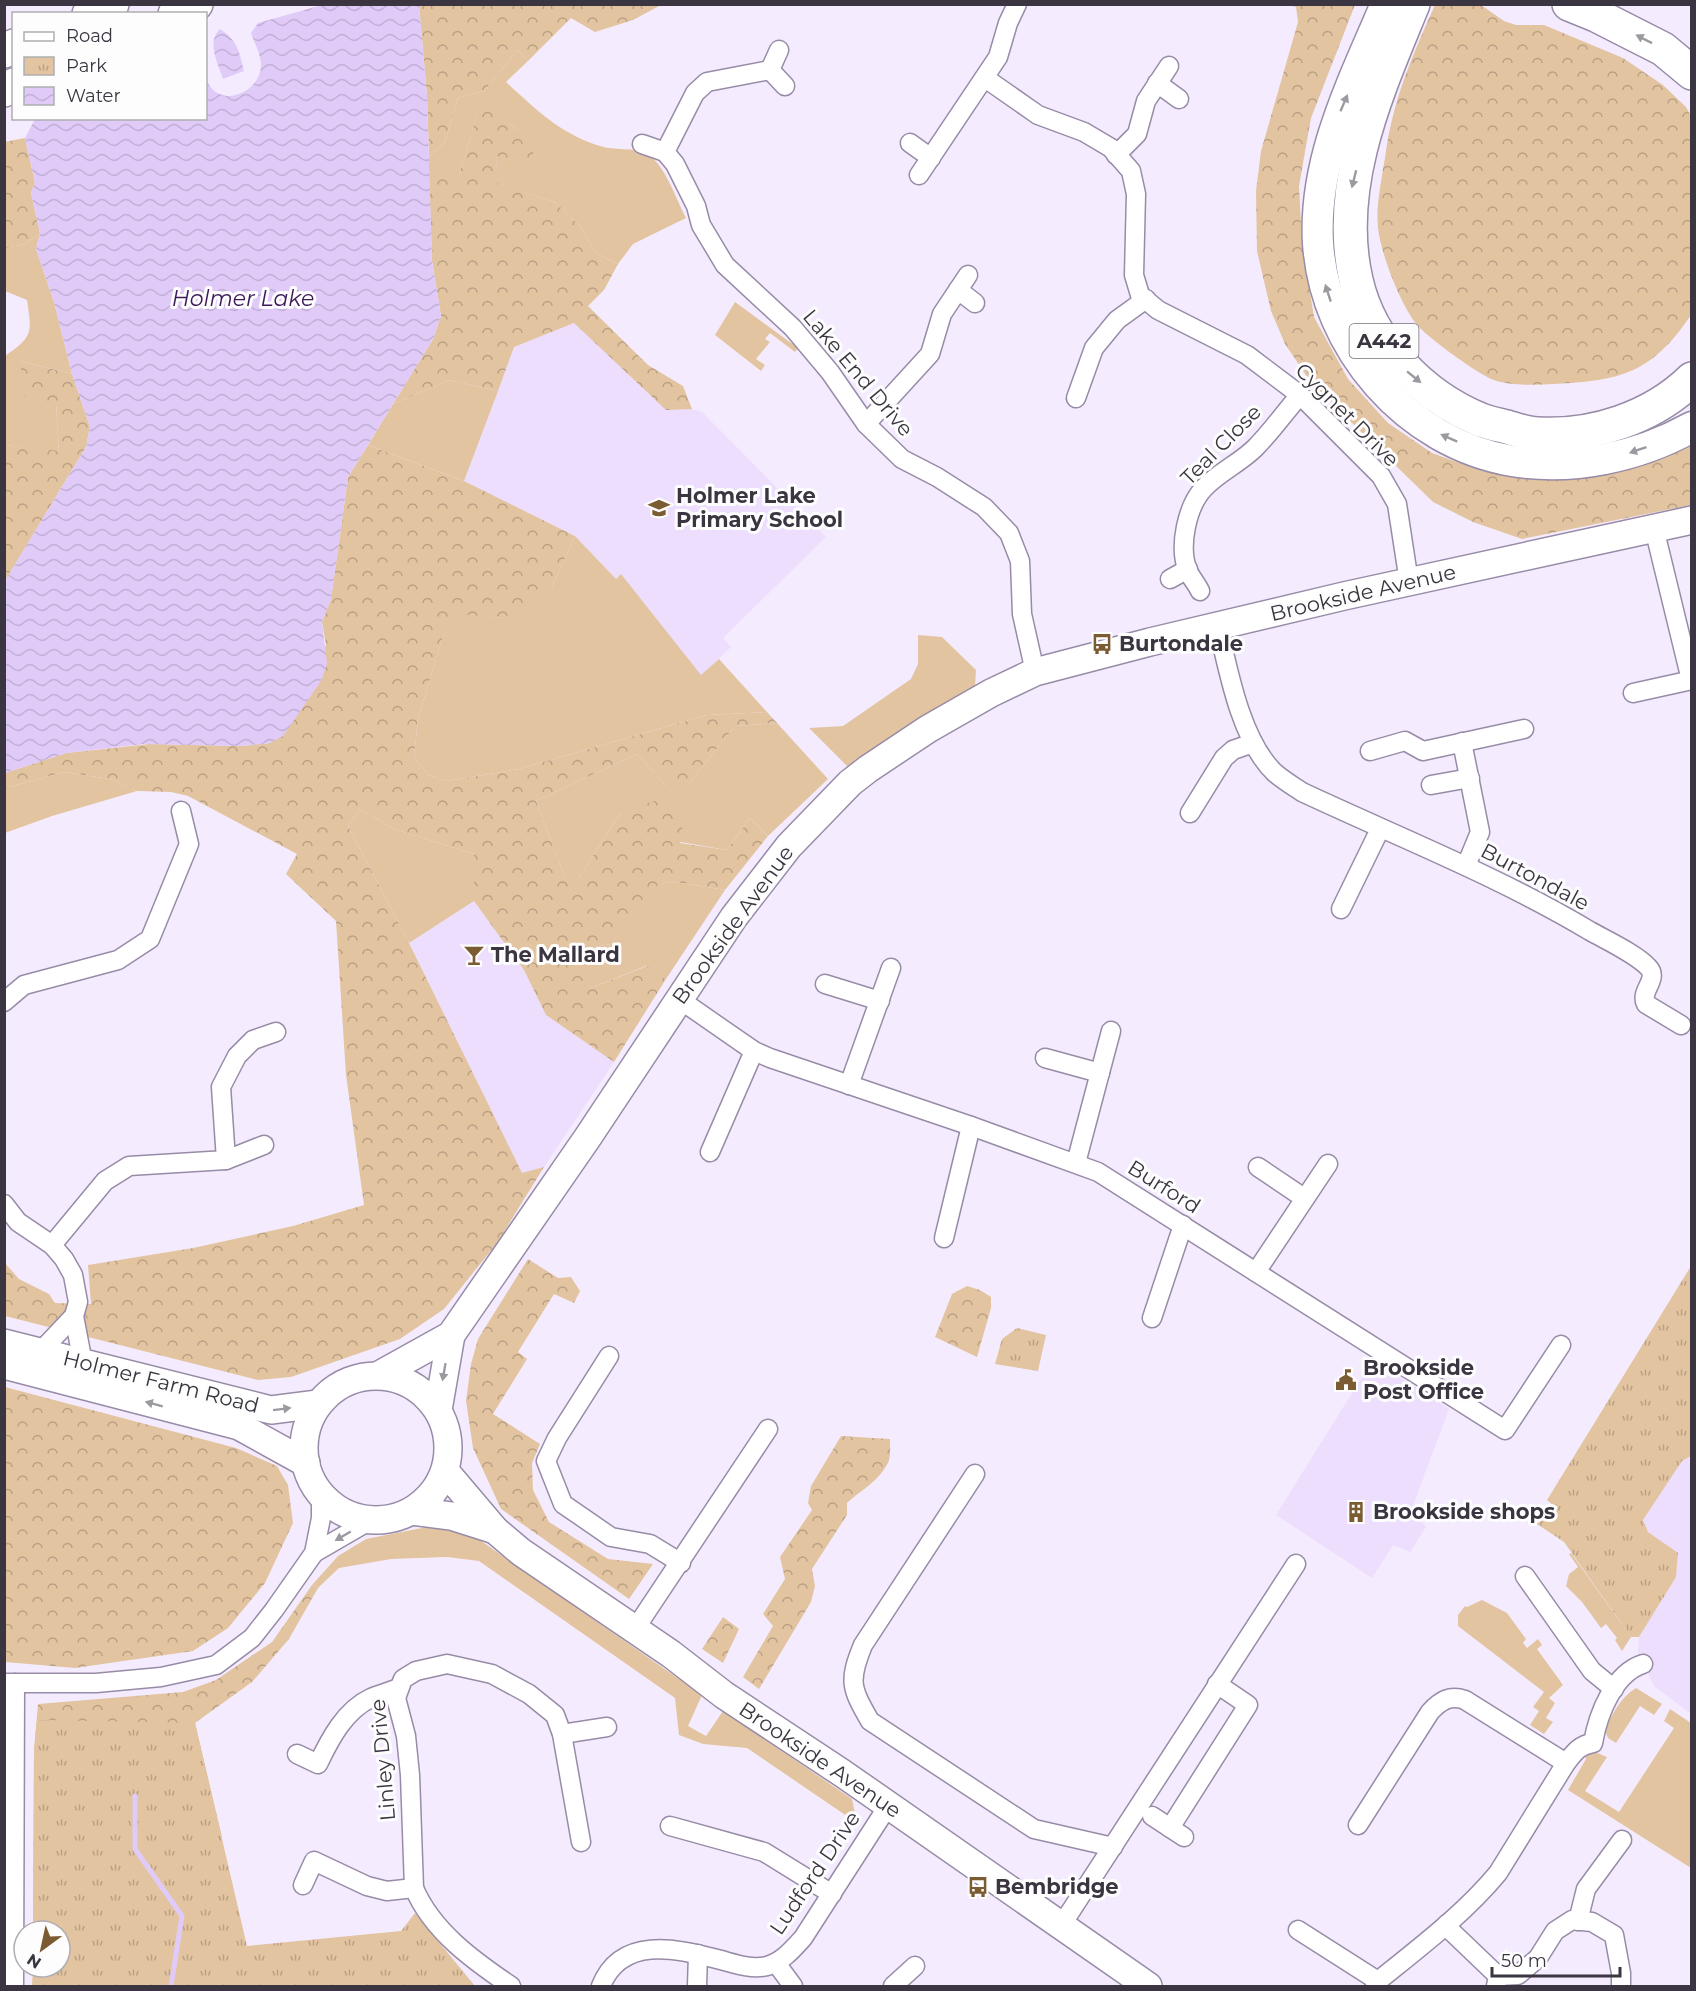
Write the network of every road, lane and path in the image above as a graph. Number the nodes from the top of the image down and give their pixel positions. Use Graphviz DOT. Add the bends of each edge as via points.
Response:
graph roads {
  1 [pos="112,4"];
  2 [pos="196,4"];
  3 [pos="1017,4"];
  4 [pos="1386,4"];
  5 [pos="1569,4"];
  6 [pos="1413,5"];
  7 [pos="94,12"];
  8 [pos="179,12"];
  9 [pos="779,50"];
  10 [pos="1169,66"];
  11 [pos="770,70"];
  12 [pos="1692,73"];
  13 [pos="985,78"];
  14 [pos="1158,83"];
  15 [pos="785,86"];
  16 [pos="1179,99"];
  17 [pos="910,143"];
  18 [pos="642,144"];
  19 [pos="665,152"];
  20 [pos="1116,155"];
  21 [pos="931,158"];
  22 [pos="919,175"];
  23 [pos="1146,299"];
  24 [pos="975,303"];
  25 [pos="1692,380"];
  26 [pos="1300,395"];
  27 [pos="1076,398"];
  28 [pos="866,424"];
  29 [pos="1692,427"];
  30 [pos="1692,520"];
  31 [pos="1654,528"];
  32 [pos="1188,569"];
  33 [pos="1170,579"];
  34 [pos="1409,582"];
  35 [pos="1200,591"];
  36 [pos="1218,626"];
  37 [pos="1035,672"];
  38 [pos="1691,680"];
  39 [pos="1633,693"];
  40 [pos="1524,729"];
  41 [pos="1462,742"];
  42 [pos="1253,744"];
  43 [pos="1370,751"];
  44 [pos="1470,778"];
  45 [pos="1431,785"];
  46 [pos="182,811"];
  47 [pos="1190,813"];
  48 [pos="1380,829"];
  49 [pos="1466,866"];
  50 [pos="1341,909"];
  51 [pos="891,968"];
  52 [pos="825,984"];
  53 [pos="680,999"];
  54 [pos="880,1000"];
  55 [pos="4,1002"];
  56 [pos="1681,1025"];
  57 [pos="276,1032"];
  58 [pos="1111,1032"];
  59 [pos="754,1051"];
  60 [pos="1045,1058"];
  61 [pos="1100,1073"];
  62 [pos="849,1085"];
  63 [pos="971,1126"];
  64 [pos="264,1146"];
  65 [pos="710,1152"];
  66 [pos="226,1160"];
  67 [pos="1076,1163"];
  68 [pos="1328,1164"];
  69 [pos="1258,1167"];
  70 [pos="1304,1198"];
  71 [pos="4,1204"];
  72 [pos="1182,1225"];
  73 [pos="944,1238"];
  74 [pos="52,1245"];
  75 [pos="1256,1272"];
  76 [pos="74,1316"];
  77 [pos="1152,1318"];
  78 [pos="451,1335"];
  79 [pos="4,1343"];
  80 [pos="1561,1345"];
  81 [pos="40,1352"];
  82 [pos="609,1356"];
  83 [pos="83,1363"];
  84 [pos="4,1365"];
  85 [pos="379,1375"];
  86 [pos="318,1404"];
  87 [pos="438,1410"];
  88 [pos="768,1429"];
  89 [pos="306,1463"];
  90 [pos="445,1471"];
  91 [pos="975,1474"];
  92 [pos="321,1494"];
  93 [pos="412,1511"];
  94 [pos="371,1520"];
  95 [pos="495,1530"];
  96 [pos="314,1553"];
  97 [pos="681,1563"];
  98 [pos="1296,1564"];
  99 [pos="1525,1576"];
  100 [pos="635,1629"];
  101 [pos="1644,1664"];
  102 [pos="10,1683"];
  103 [pos="1217,1684"];
  104 [pos="398,1688"];
  105 [pos="1614,1689"];
  106 [pos="607,1727"];
  107 [pos="562,1734"];
  108 [pos="297,1754"];
  109 [pos="1566,1763"];
  110 [pos="888,1806"];
  111 [pos="1152,1816"];
  112 [pos="1358,1825"];
  113 [pos="670,1826"];
  114 [pos="1622,1840"];
  115 [pos="581,1842"];
  116 [pos="1113,1847"];
  117 [pos="303,1885"];
  118 [pos="414,1888"];
  119 [pos="832,1894"];
  120 [pos="1578,1920"];
  121 [pos="1447,1924"];
  122 [pos="1061,1926"];
  123 [pos="1298,1930"];
  124 [pos="698,1954"];
  125 [pos="776,1963"];
  126 [pos="915,1966"];
  127 [pos="1497,1981"];
  128 [pos="1376,1984"];
  129 [pos="14,1986"];
  130 [pos="511,1986"];
  131 [pos="601,1986"];
  132 [pos="698,1986"];
  133 [pos="793,1986"];
  134 [pos="893,1986"];
  135 [pos="1148,1986"];
  136 [pos="1621,1986"];
  1 -- 7 [label="highway"];
  2 -- 8 [label="highway"];
  3 -- 13 [label="street" via="998,57"];
  29 -- 4 [label="main road, one-way" via="1636,451 1593,462 1511,460 1476,451 1431,430 1390,398 1360,362 1338,324 1325,283 1318,243 1319,204 1324,163 1340,112"];
  12 -- 5 [label="highway, one-way" via="1663,49"];
  6 -- 25 [label="highway, A442, one-way" via="1377,94 1351,189 1350,239 1356,280 1373,324 1401,366 1438,397 1481,420 1536,434 1584,433 1633,419 1677,394"];
  9 -- 11 [label="street"];
  10 -- 14 [label="street"];
  11 -- 15 [label="street"];
  11 -- 19 [label="street" via="707,82 695,93"];
  13 -- 20 [label="street, Cygnet Drive" via="1038,115 1084,132"];
  13 -- 21 [label="street"];
  14 -- 16 [label="street"];
  14 -- 20 [label="street" via="1146,101 1137,134"];
  17 -- 21 [label="street"];
  18 -- 19 [label="street"];
  19 -- 28 [label="street, Lake End Drive" via="675,164 701,225 725,265 793,328"];
  20 -- 23 [label="street, Cygnet Drive" via="1131,171 1136,194 1134,275 1140,295"];
  21 -- 22 [label="street"];
  23 -- 26 [label="street, Cygnet Drive" via="1158,310 1246,355"];
  23 -- 27 [label="street" via="1117,320 1094,348"];
  24 -- 28 [label="street" via="963,283 942,314 930,354"];
  26 -- 32 [label="street, Teal Close" via="1256,448 1219,475 1196,500 1187,518 1185,534"];
  26 -- 34 [label="street, Cygnet Drive" via="1381,476 1397,504"];
  28 -- 37 [label="street, Lake End Drive" via="902,459 984,507 1009,533 1020,561 1022,614"];
  30 -- 31 [label="street, Brookside Avenue"];
  31 -- 34 [label="street, Brookside Avenue"];
  31 -- 38 [label="street"];
  32 -- 33 [label="street"];
  32 -- 35 [label="street, Teal Close"];
  34 -- 36 [label="street, Brookside Avenue"];
  36 -- 37 [label="street, Brookside Avenue"];
  36 -- 42 [label="street, Burtondale" via="1233,692"];
  37 -- 53 [label="street, Brookside Avenue" via="928,729 850,783 789,846 734,917"];
  38 -- 39 [label="street"];
  40 -- 41 [label="street"];
  41 -- 43 [label="street" via="1423,751 1406,741"];
  41 -- 44 [label="street"];
  42 -- 47 [label="street" via="1233,750 1224,758"];
  42 -- 48 [label="street, Burtondale" via="1274,772 1302,792"];
  44 -- 45 [label="street"];
  44 -- 49 [label="street" via="1480,832"];
  46 -- 55 [label="street" via="189,844 150,939 118,960 24,986"];
  48 -- 49 [label="street, Burtondale"];
  48 -- 50 [label="street"];
  49 -- 56 [label="street, Burtondale" via="1557,912 1649,968 1651,982 1644,1000"];
  51 -- 54 [label="street"];
  52 -- 54 [label="street"];
  53 -- 59 [label="street, Burford"];
  53 -- 78 [label="street, Brookside Avenue"];
  54 -- 62 [label="street"];
  57 -- 66 [label="street" via="253,1040 237,1056 221,1087"];
  58 -- 61 [label="street"];
  59 -- 62 [label="street, Burford"];
  59 -- 65 [label="street"];
  60 -- 61 [label="street"];
  61 -- 67 [label="street"];
  62 -- 63 [label="street, Burford"];
  63 -- 67 [label="street, Burford"];
  63 -- 73 [label="street"];
  64 -- 66 [label="street"];
  66 -- 74 [label="street" via="129,1166 105,1181"];
  67 -- 72 [label="street, Burford" via="1113,1181"];
  68 -- 70 [label="street"];
  69 -- 70 [label="street"];
  70 -- 75 [label="street"];
  71 -- 74 [label="street" via="18,1222"];
  72 -- 75 [label="street, Burford"];
  72 -- 77 [label="street"];
  74 -- 76 [label="street" via="73,1275 78,1302"];
  75 -- 80 [label="street, Burford" via="1505,1430"];
  76 -- 81 [label="street"];
  76 -- 83 [label="street"];
  78 -- 85 [label="street, Brookside Avenue"];
  78 -- 87 [label="street, Brookside Avenue, one-way"];
  79 -- 81 [label="street, Holmer Farm Road"];
  81 -- 83 [label="street, Holmer Farm Road"];
  82 -- 97 [label="street" via="546,1461 563,1504 610,1537 650,1544"];
  83 -- 86 [label="street, Holmer Farm Road, one-way" via="271,1410"];
  89 -- 84 [label="street, Holmer Farm Road, one-way" via="239,1426"];
  85 -- 86 [label="street" via="356,1378 335,1388"];
  85 -- 87 [label="street" via="402,1380 423,1392"];
  86 -- 89 [label="street" via="308,1422 304,1442"];
  87 -- 90 [label="street" via="448,1440"];
  88 -- 97 [label="street"];
  89 -- 92 [label="street"];
  90 -- 93 [label="street" via="429,1497"];
  90 -- 95 [label="street, Brookside Avenue"];
  91 -- 116 [label="street" via="863,1645 854,1666 854,1693 870,1721 1034,1829"];
  92 -- 94 [label="street" via="352,1516"];
  92 -- 96 [label="street"];
  93 -- 94 [label="street"];
  93 -- 95 [label="street, Brookside Avenue" via="451,1516"];
  94 -- 96 [label="street, one-way"];
  95 -- 100 [label="street, Brookside Avenue"];
  96 -- 102 [label="street" via="252,1638 216,1665 118,1681"];
  97 -- 100 [label="street"];
  98 -- 103 [label="street"];
  99 -- 105 [label="street" via="1592,1671"];
  100 -- 110 [label="street, Brookside Avenue" via="724,1695"];
  101 -- 105 [label="street" via="1624,1674"];
  102 -- 129 [label="street"];
  103 -- 111 [label="street" via="1248,1705 1177,1832"];
  103 -- 116 [label="street"];
  104 -- 107 [label="street, Linley Drive" via="403,1679 416,1671 447,1664 492,1674 529,1694 555,1715"];
  104 -- 108 [label="street" via="352,1710 332,1735 318,1764"];
  104 -- 118 [label="street, Linley Drive" via="396,1698 406,1736 410,1775"];
  105 -- 109 [label="street" via="1593,1743 1578,1748"];
  106 -- 107 [label="street"];
  107 -- 115 [label="street, Linley Drive"];
  109 -- 112 [label="street" via="1465,1700 1449,1698 1430,1712"];
  109 -- 121 [label="street" via="1498,1873"];
  110 -- 119 [label="street, Ludford Drive"];
  110 -- 122 [label="street, Brookside Avenue"];
  113 -- 119 [label="street" via="764,1852"];
  114 -- 120 [label="street" via="1586,1889"];
  116 -- 122 [label="street"];
  117 -- 118 [label="street" via="314,1861 367,1886 387,1891"];
  118 -- 130 [label="street, Linley Drive" via="447,1936"];
  119 -- 125 [label="street, Ludford Drive" via="803,1938"];
  120 -- 127 [label="street" via="1555,1931 1538,1958 1518,1975"];
  120 -- 136 [label="street" via="1592,1922 1614,1935"];
  121 -- 127 [label="street"];
  121 -- 128 [label="street"];
  122 -- 135 [label="street, Brookside Avenue"];
  123 -- 128 [label="street"];
  124 -- 125 [label="street, Ludford Drive" via="754,1967"];
  124 -- 131 [label="street, Ludford Drive" via="650,1948 624,1957 606,1973"];
  124 -- 132 [label="street"];
  125 -- 133 [label="street, Ludford Drive"];
  126 -- 134 [label="street"];
}
